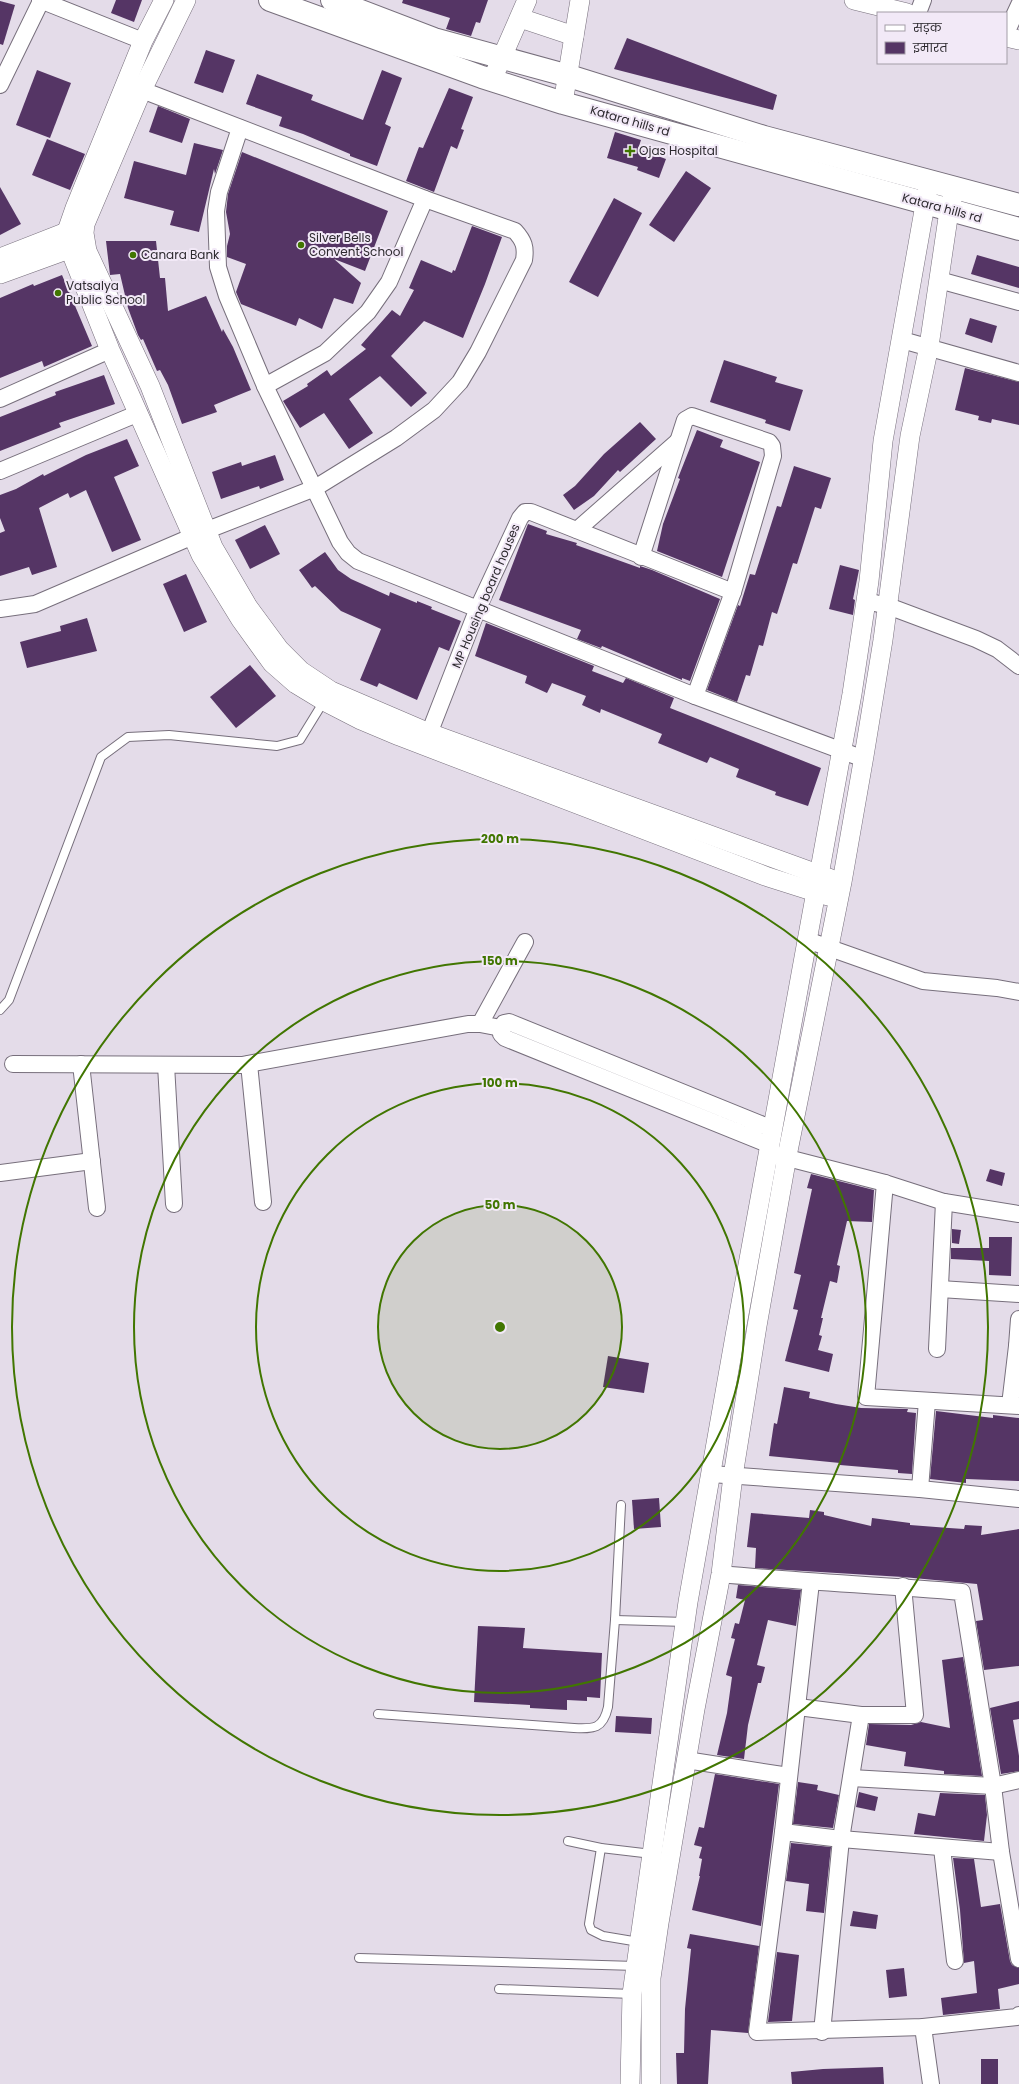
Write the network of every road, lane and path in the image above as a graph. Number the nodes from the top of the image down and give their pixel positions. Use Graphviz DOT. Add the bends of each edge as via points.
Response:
graph roads {
  1 [pos="41,0"];
  2 [pos="164,0"];
  3 [pos="186,0"];
  4 [pos="270,0"];
  5 [pos="332,0"];
  6 [pos="527,0"];
  7 [pos="580,0"];
  8 [pos="854,0"];
  9 [pos="923,0"];
  10 [pos="1019,5"];
  11 [pos="903,12"];
  12 [pos="918,12"];
  13 [pos="520,18"];
  14 [pos="1007,30"];
  15 [pos="574,36"];
  16 [pos="1007,37"];
  17 [pos="1019,40"];
  18 [pos="143,41"];
  19 [pos="502,57"];
  20 [pos="568,76"];
  21 [pos="492,80"];
  22 [pos="0,85"];
  23 [pos="142,90"];
  24 [pos="563,103"];
  25 [pos="240,128"];
  26 [pos="929,181"];
  27 [pos="955,188"];
  28 [pos="425,199"];
  29 [pos="925,204"];
  30 [pos="1019,205"];
  31 [pos="949,211"];
  32 [pos="1019,229"];
  33 [pos="74,241"];
  34 [pos="0,258"];
  35 [pos="0,274"];
  36 [pos="939,280"];
  37 [pos="1019,302"];
  38 [pos="902,340"];
  39 [pos="929,346"];
  40 [pos="110,350"];
  41 [pos="1019,373"];
  42 [pos="265,386"];
  43 [pos="0,399"];
  44 [pos="140,413"];
  45 [pos="677,442"];
  46 [pos="0,471"];
  47 [pos="315,488"];
  48 [pos="577,530"];
  49 [pos="200,534"];
  50 [pos="640,557"];
  51 [pos="733,592"];
  52 [pos="866,601"];
  53 [pos="888,606"];
  54 [pos="478,608"];
  55 [pos="0,609"];
  56 [pos="1019,666"];
  57 [pos="695,696"];
  58 [pos="324,701"];
  59 [pos="426,739"];
  60 [pos="842,752"];
  61 [pos="864,759"];
  62 [pos="818,884"];
  63 [pos="841,891"];
  64 [pos="807,940"];
  65 [pos="525,942"];
  66 [pos="828,946"];
  67 [pos="1019,992"];
  68 [pos="0,1010"];
  69 [pos="480,1024"];
  70 [pos="13,1064"];
  71 [pos="82,1064"];
  72 [pos="249,1064"];
  73 [pos="166,1065"];
  74 [pos="771,1142"];
  75 [pos="787,1156"];
  76 [pos="92,1161"];
  77 [pos="0,1173"];
  78 [pos="885,1183"];
  79 [pos="263,1202"];
  80 [pos="944,1202"];
  81 [pos="174,1204"];
  82 [pos="96,1208"];
  83 [pos="1019,1214"];
  84 [pos="940,1289"];
  85 [pos="1019,1294"];
  86 [pos="1019,1319"];
  87 [pos="1018,1346"];
  88 [pos="937,1349"];
  89 [pos="927,1401"];
  90 [pos="1014,1406"];
  91 [pos="711,1474"];
  92 [pos="733,1476"];
  93 [pos="920,1489"];
  94 [pos="1019,1499"];
  95 [pos="621,1504"];
  96 [pos="721,1574"];
  97 [pos="811,1582"];
  98 [pos="903,1586"];
  99 [pos="615,1620"];
  100 [pos="686,1622"];
  101 [pos="798,1707"];
  102 [pos="378,1714"];
  103 [pos="861,1715"];
  104 [pos="686,1760"];
  105 [pos="789,1776"];
  106 [pos="851,1778"];
  107 [pos="1019,1780"];
  108 [pos="993,1786"];
  109 [pos="783,1832"];
  110 [pos="841,1839"];
  111 [pos="568,1841"];
  112 [pos="601,1848"];
  113 [pos="942,1848"];
  114 [pos="1001,1852"];
  115 [pos="652,1854"];
  116 [pos="640,1942"];
  117 [pos="359,1958"];
  118 [pos="1019,1959"];
  119 [pos="955,1961"];
  120 [pos="636,1966"];
  121 [pos="499,1989"];
  122 [pos="632,1994"];
  123 [pos="1019,2015"];
  124 [pos="924,2027"];
  125 [pos="822,2032"];
  126 [pos="630,2084"];
  127 [pos="651,2084"];
  128 [pos="931,2084"];
  1 -- 18 [label="street"];
  1 -- 22 [label="street"];
  2 -- 18 [label="street"];
  3 -- 23 [label="street"];
  4 -- 21 [label="main road, Katara hills rd"];
  5 -- 19 [label="main road, Katara hills rd" via="434,39"];
  6 -- 13 [label="street"];
  7 -- 15 [label="street"];
  8 -- 11 [label="street"];
  9 -- 12 [label="street"];
  10 -- 14 [label="street"];
  13 -- 15 [label="street"];
  13 -- 19 [label="street"];
  15 -- 20 [label="street"];
  16 -- 17 [label="street"];
  18 -- 33 [label="street" via="97,153"];
  19 -- 20 [label="main road, Katara hills rd"];
  19 -- 21 [label="street"];
  20 -- 24 [label="street"];
  20 -- 26 [label="main road, Katara hills rd" via="764,137"];
  21 -- 24 [label="main road, Katara hills rd"];
  23 -- 25 [label="street"];
  23 -- 33 [label="street" via="85,224"];
  24 -- 29 [label="main road, Katara hills rd"];
  25 -- 28 [label="street"];
  25 -- 42 [label="street" via="218,192 218,267 227,296"];
  26 -- 27 [label="main road, Katara hills rd"];
  26 -- 29 [label="street"];
  27 -- 30 [label="main road, Katara hills rd"];
  27 -- 31 [label="street"];
  28 -- 42 [label="street" via="389,282 368,312 325,354"];
  28 -- 47 [label="street" via="515,231 523,240 526,249 524,260 478,352 455,388 434,410 402,433"];
  29 -- 31 [label="main road, Katara hills rd"];
  29 -- 38 [label="street"];
  31 -- 32 [label="main road, Katara hills rd"];
  31 -- 36 [label="street"];
  33 -- 34 [label="street"];
  33 -- 35 [label="street"];
  33 -- 40 [label="street"];
  33 -- 49 [label="street" via="87,251 150,386"];
  36 -- 37 [label="street"];
  36 -- 39 [label="street"];
  38 -- 39 [label="street"];
  38 -- 52 [label="street" via="883,441"];
  39 -- 41 [label="street"];
  39 -- 53 [label="street" via="910,436"];
  40 -- 43 [label="street"];
  40 -- 44 [label="street"];
  42 -- 47 [label="street"];
  44 -- 46 [label="street"];
  44 -- 49 [label="street"];
  45 -- 48 [label="street"];
  45 -- 50 [label="street"];
  45 -- 51 [label="street" via="683,423 692,416 765,440 772,446 773,456"];
  47 -- 49 [label="street"];
  47 -- 54 [label="street" via="340,542 358,561"];
  48 -- 50 [label="street, MP Housing board houses"];
  48 -- 54 [label="street, MP Housing board houses" via="531,512 523,514"];
  49 -- 55 [label="street" via="35,604"];
  49 -- 58 [label="street" via="201,555 272,663 290,679"];
  49 -- 59 [label="street" via="248,607 279,649 301,671 331,691"];
  50 -- 51 [label="street, MP Housing board houses"];
  51 -- 57 [label="street"];
  52 -- 53 [label="street"];
  52 -- 60 [label="street"];
  53 -- 56 [label="street" via="976,639 997,649"];
  53 -- 61 [label="street"];
  54 -- 57 [label="street"];
  54 -- 59 [label="street, MP Housing board houses"];
  57 -- 60 [label="street"];
  58 -- 59 [label="street" via="361,720"];
  58 -- 68 [label="lane" via="300,740 277,746 169,735 128,737 101,757 9,1000"];
  59 -- 62 [label="street" via="768,877"];
  60 -- 61 [label="street"];
  60 -- 62 [label="street"];
  61 -- 63 [label="street"];
  62 -- 63 [label="street"];
  62 -- 64 [label="street"];
  63 -- 66 [label="street"];
  64 -- 66 [label="street"];
  64 -- 74 [label="street"];
  65 -- 69 [label="street"];
  66 -- 67 [label="street" via="923,981"];
  66 -- 75 [label="street"];
  69 -- 72 [label="street" via="468,1024"];
  69 -- 74 [label="street" via="501,1028 501,1034 505,1038"];
  70 -- 71 [label="street"];
  71 -- 73 [label="street"];
  71 -- 76 [label="street"];
  72 -- 73 [label="street"];
  72 -- 79 [label="street"];
  73 -- 81 [label="street"];
  74 -- 75 [label="street"];
  74 -- 91 [label="street"];
  75 -- 78 [label="street"];
  75 -- 92 [label="street"];
  76 -- 77 [label="street"];
  76 -- 82 [label="street"];
  78 -- 80 [label="street"];
  78 -- 89 [label="street" via="866,1397"];
  80 -- 83 [label="street"];
  80 -- 84 [label="street"];
  84 -- 85 [label="street"];
  84 -- 88 [label="street"];
  86 -- 87 [label="street"];
  87 -- 90 [label="street"];
  89 -- 90 [label="street"];
  89 -- 93 [label="street"];
  91 -- 92 [label="street"];
  91 -- 100 [label="street"];
  92 -- 93 [label="street"];
  92 -- 96 [label="street"];
  93 -- 94 [label="street"];
  95 -- 99 [label="lane"];
  96 -- 97 [label="street"];
  96 -- 104 [label="street"];
  97 -- 98 [label="street"];
  97 -- 101 [label="street"];
  98 -- 103 [label="street" via="915,1715"];
  98 -- 108 [label="street" via="962,1592"];
  99 -- 100 [label="lane"];
  99 -- 102 [label="lane" via="608,1707 606,1717 600,1725 589,1729"];
  100 -- 115 [label="street"];
  101 -- 103 [label="street"];
  101 -- 105 [label="street"];
  103 -- 106 [label="street"];
  104 -- 105 [label="street"];
  104 -- 127 [label="street" via="651,1978"];
  105 -- 109 [label="street"];
  106 -- 108 [label="street"];
  106 -- 110 [label="street"];
  107 -- 108 [label="street"];
  108 -- 114 [label="street"];
  109 -- 110 [label="street"];
  109 -- 125 [label="street" via="757,2032"];
  110 -- 113 [label="street"];
  110 -- 125 [label="street"];
  111 -- 112 [label="lane"];
  112 -- 115 [label="lane"];
  112 -- 116 [label="lane" via="590,1930 603,1936"];
  113 -- 114 [label="street"];
  113 -- 119 [label="street"];
  114 -- 118 [label="street"];
  115 -- 116 [label="street"];
  116 -- 120 [label="street"];
  117 -- 120 [label="lane"];
  120 -- 122 [label="street"];
  121 -- 122 [label="lane"];
  122 -- 126 [label="street"];
  123 -- 124 [label="street"];
  124 -- 125 [label="street"];
  124 -- 128 [label="street"];
}
